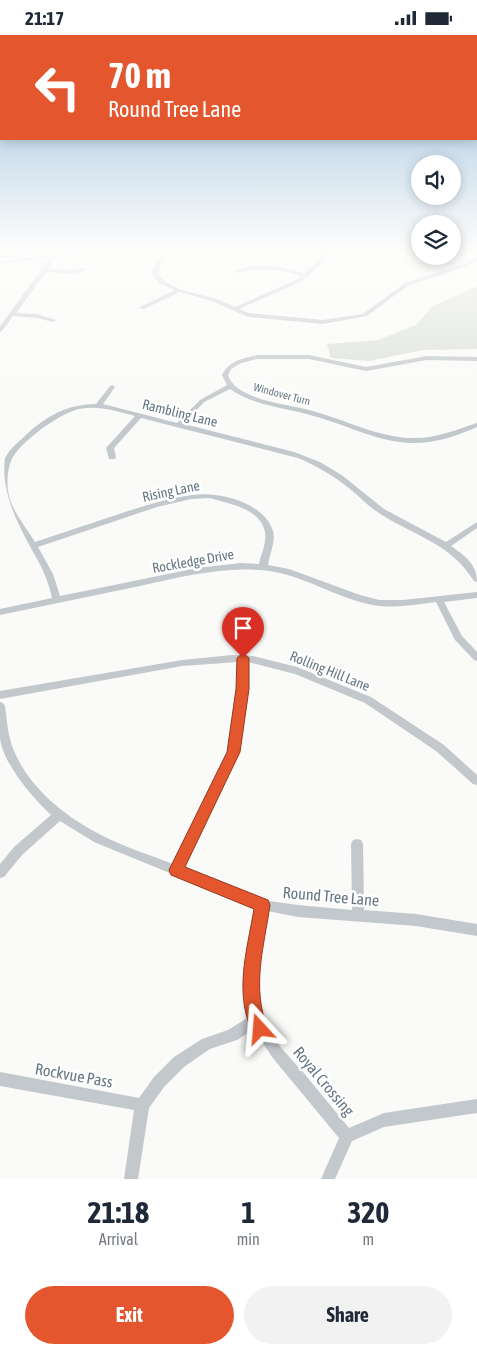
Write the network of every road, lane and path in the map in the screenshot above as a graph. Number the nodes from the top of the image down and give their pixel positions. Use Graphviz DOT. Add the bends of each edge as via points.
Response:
graph roads {
  1 [pos="20,304"];
  2 [pos="150,304"];
  3 [pos="224,304"];
  4 [pos="245,304"];
  5 [pos="381,304"];
  6 [pos="142,308"];
  7 [pos="235,309"];
  8 [pos="13,314"];
  9 [pos="53,320"];
  10 [pos="0,330"];
  11 [pos="477,359"];
  12 [pos="230,386"];
  13 [pos="112,387"];
  14 [pos="98,406"];
  15 [pos="140,415"];
  16 [pos="179,425"];
  17 [pos="477,425"];
  18 [pos="112,457"];
  19 [pos="477,524"];
  20 [pos="34,545"];
  21 [pos="446,547"];
  22 [pos="263,567"];
  23 [pos="477,579"];
  24 [pos="477,595"];
  25 [pos="439,600"];
  26 [pos="57,601"];
  27 [pos="0,612"];
  28 [pos="243,658"];
  29 [pos="477,658"];
  30 [pos="0,695"];
  31 [pos="0,706"];
  32 [pos="477,781"];
  33 [pos="59,815"];
  34 [pos="357,844"];
  35 [pos="176,870"];
  36 [pos="0,873"];
  37 [pos="262,905"];
  38 [pos="358,915"];
  39 [pos="477,930"];
  40 [pos="256,1020"];
  41 [pos="0,1079"];
  42 [pos="142,1105"];
  43 [pos="477,1105"];
  44 [pos="347,1136"];
  45 [pos="131,1179"];
  46 [pos="328,1179"];
  1 -- 8 [label="street"];
  2 -- 6 [label="street"];
  3 -- 7 [label="street"];
  4 -- 7 [label="street"];
  5 -- 7 [label="street" via="354,318 331,322 256,317"];
  8 -- 9 [label="street"];
  8 -- 10 [label="street"];
  11 -- 12 [label="street" via="427,358 366,369 303,357 257,357 244,359 229,368 226,375"];
  12 -- 16 [label="street" via="208,396"];
  12 -- 17 [label="street, Windover Turn" via="260,401 314,413 385,438 434,439"];
  13 -- 14 [label="street"];
  14 -- 15 [label="street, Rambling Lane"];
  14 -- 20 [label="street, Rambling Lane" via="81,406 61,412 38,428 8,458 6,497"];
  15 -- 16 [label="street, Rambling Lane"];
  15 -- 18 [label="street" via="110,448"];
  16 -- 21 [label="street, Rambling Lane" via="315,461 339,476 378,509"];
  19 -- 21 [label="street"];
  20 -- 22 [label="street, Rising Lane" via="155,505 210,496 242,505 262,519 269,538"];
  20 -- 26 [label="street, Rambling Lane" via="48,571"];
  21 -- 23 [label="street, Rambling Lane" via="466,563"];
  22 -- 25 [label="street, Rockledge Drive" via="286,571 379,603"];
  22 -- 26 [label="street, Rockledge Drive" via="197,571"];
  24 -- 25 [label="street, Rockledge Drive"];
  25 -- 29 [label="street" via="458,638"];
  26 -- 27 [label="street, Rockledge Drive"];
  28 -- 30 [label="street, Rolling Hill Lane" via="182,663"];
  28 -- 32 [label="street, Rolling Hill Lane" via="297,671 368,700 440,748"];
  28 -- 35 [label="street" via="243,689 234,752"];
  31 -- 33 [label="street, Round Tree Lane" via="5,739 15,763 39,797"];
  33 -- 35 [label="street, Round Tree Lane" via="98,839"];
  33 -- 36 [label="street" via="18,851"];
  34 -- 38 [label="street"];
  35 -- 37 [label="street, Round Tree Lane"];
  37 -- 38 [label="street, Round Tree Lane"];
  37 -- 40 [label="street, Royal Crossing" via="250,981"];
  38 -- 39 [label="street, Round Tree Lane"];
  40 -- 42 [label="street" via="232,1035 207,1043 179,1062"];
  40 -- 44 [label="street, Royal Crossing" via="269,1042"];
  41 -- 42 [label="street, Rockvue Pass"];
  42 -- 45 [label="street"];
  43 -- 44 [label="street" via="384,1120"];
  44 -- 46 [label="street"];
}
